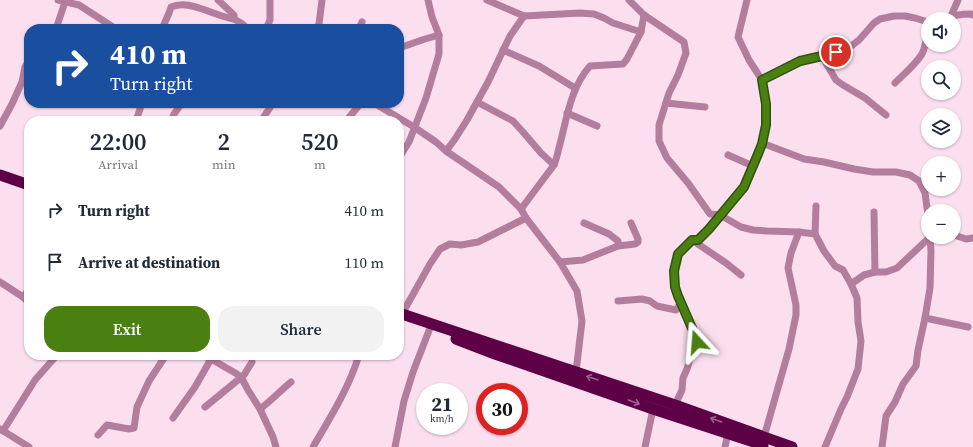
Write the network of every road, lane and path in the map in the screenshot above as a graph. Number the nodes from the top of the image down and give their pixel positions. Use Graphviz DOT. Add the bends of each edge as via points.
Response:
graph roads {
  1 [pos="218,0"];
  2 [pos="270,0"];
  3 [pos="322,0"];
  4 [pos="428,0"];
  5 [pos="487,0"];
  6 [pos="629,0"];
  7 [pos="747,0"];
  8 [pos="958,0"];
  9 [pos="62,1"];
  10 [pos="80,2"];
  11 [pos="171,3"];
  12 [pos="951,12"];
  13 [pos="972,14"];
  14 [pos="644,15"];
  15 [pos="961,15"];
  16 [pos="524,16"];
  17 [pos="234,19"];
  18 [pos="921,20"];
  19 [pos="57,24"];
  20 [pos="109,24"];
  21 [pos="164,24"];
  22 [pos="242,24"];
  23 [pos="268,24"];
  24 [pos="318,24"];
  25 [pos="641,32"];
  26 [pos="439,35"];
  27 [pos="404,46"];
  28 [pos="503,50"];
  29 [pos="922,52"];
  30 [pos="822,56"];
  31 [pos="24,72"];
  32 [pos="762,80"];
  33 [pos="895,83"];
  34 [pos="575,88"];
  35 [pos="477,102"];
  36 [pos="666,103"];
  37 [pos="705,107"];
  38 [pos="357,108"];
  39 [pos="382,108"];
  40 [pos="567,113"];
  41 [pos="886,115"];
  42 [pos="350,116"];
  43 [pos="396,116"];
  44 [pos="404,121"];
  45 [pos="0,126"];
  46 [pos="596,126"];
  47 [pos="414,127"];
  48 [pos="762,144"];
  49 [pos="404,150"];
  50 [pos="446,151"];
  51 [pos="728,155"];
  52 [pos="554,165"];
  53 [pos="753,166"];
  54 [pos="0,175"];
  55 [pos="0,182"];
  56 [pos="24,183"];
  57 [pos="24,190"];
  58 [pos="927,204"];
  59 [pos="816,206"];
  60 [pos="521,209"];
  61 [pos="874,212"];
  62 [pos="720,215"];
  63 [pos="526,218"];
  64 [pos="584,223"];
  65 [pos="631,223"];
  66 [pos="799,232"];
  67 [pos="815,234"];
  68 [pos="961,237"];
  69 [pos="973,238"];
  70 [pos="692,240"];
  71 [pos="923,244"];
  72 [pos="930,244"];
  73 [pos="618,246"];
  74 [pos="560,262"];
  75 [pos="875,272"];
  76 [pos="740,274"];
  77 [pos="0,282"];
  78 [pos="851,284"];
  79 [pos="23,297"];
  80 [pos="618,301"];
  81 [pos="680,304"];
  82 [pos="404,308"];
  83 [pos="404,316"];
  84 [pos="404,317"];
  85 [pos="925,318"];
  86 [pos="968,327"];
  87 [pos="430,328"];
  88 [pos="53,360"];
  89 [pos="163,360"];
  90 [pos="210,360"];
  91 [pos="213,360"];
  92 [pos="358,360"];
  93 [pos="252,362"];
  94 [pos="576,372"];
  95 [pos="241,377"];
  96 [pos="291,382"];
  97 [pos="675,405"];
  98 [pos="205,407"];
  99 [pos="260,409"];
  100 [pos="653,409"];
  101 [pos="174,418"];
  102 [pos="2,430"];
  103 [pos="728,433"];
  104 [pos="98,435"];
  105 [pos="764,437"];
  106 [pos="646,446"];
  107 [pos="29,447"];
  108 [pos="276,447"];
  109 [pos="313,447"];
  110 [pos="395,447"];
  111 [pos="725,447"];
  112 [pos="770,447"];
  113 [pos="792,447"];
  114 [pos="825,447"];
  115 [pos="882,447"];
  1 -- 17 [label="street" via="234,15"];
  2 -- 23 [label="street"];
  3 -- 24 [label="street"];
  4 -- 26 [label="street"];
  5 -- 16 [label="street"];
  6 -- 14 [label="street"];
  7 -- 32 [label="street" via="738,37"];
  8 -- 12 [label="street"];
  9 -- 10 [label="street"];
  9 -- 19 [label="street"];
  10 -- 20 [label="street"];
  11 -- 17 [label="street" via="192,6"];
  11 -- 21 [label="street"];
  13 -- 15 [label="street"];
  14 -- 25 [label="street"];
  14 -- 36 [label="street" via="684,42 684,60"];
  16 -- 25 [label="street" via="594,14"];
  16 -- 28 [label="street"];
  17 -- 22 [label="street"];
  18 -- 30 [label="street" via="905,16 880,19 850,47"];
  25 -- 34 [label="street" via="623,64 590,66"];
  26 -- 27 [label="street"];
  26 -- 47 [label="street" via="439,54"];
  28 -- 34 [label="street" via="539,66"];
  28 -- 35 [label="street"];
  29 -- 33 [label="street"];
  30 -- 32 [label="street" via="800,61"];
  30 -- 41 [label="street" via="836,80"];
  31 -- 45 [label="street" via="22,82"];
  32 -- 48 [label="street" via="766,125"];
  34 -- 40 [label="street"];
  35 -- 50 [label="street"];
  35 -- 52 [label="street" via="513,121"];
  36 -- 37 [label="street"];
  36 -- 62 [label="street" via="659,125 659,141 667,158 710,214"];
  38 -- 42 [label="street"];
  39 -- 43 [label="street"];
  40 -- 46 [label="street"];
  40 -- 52 [label="street"];
  44 -- 47 [label="street"];
  47 -- 49 [label="street"];
  47 -- 50 [label="street"];
  48 -- 53 [label="street"];
  48 -- 58 [label="street" via="804,159 910,176 919,181"];
  50 -- 60 [label="street" via="499,186"];
  51 -- 53 [label="street"];
  52 -- 60 [label="street"];
  53 -- 62 [label="street" via="744,187"];
  54 -- 56 [label="highway"];
  55 -- 57 [label="highway"];
  59 -- 67 [label="street"];
  60 -- 63 [label="street"];
  61 -- 75 [label="street"];
  62 -- 66 [label="street" via="741,227 753,230"];
  62 -- 70 [label="street" via="698,240"];
  63 -- 74 [label="street"];
  63 -- 82 [label="street" via="478,242 450,244 440,249"];
  64 -- 73 [label="street" via="608,234 618,241"];
  65 -- 73 [label="street" via="638,242"];
  66 -- 67 [label="street"];
  66 -- 105 [label="street" via="788,268 796,315"];
  67 -- 78 [label="street" via="824,251 835,266 843,270"];
  68 -- 69 [label="street"];
  70 -- 76 [label="street"];
  70 -- 81 [label="street" via="678,254 674,271"];
  71 -- 75 [label="street" via="897,268"];
  72 -- 85 [label="street" via="930,288"];
  73 -- 74 [label="street" via="583,260"];
  74 -- 94 [label="street" via="577,291 582,321"];
  75 -- 78 [label="street" via="864,275"];
  77 -- 79 [label="street"];
  78 -- 114 [label="street" via="856,298 861,341 858,369"];
  80 -- 81 [label="street" via="642,299 657,306 676,310"];
  81 -- 97 [label="street" via="697,342"];
  83 -- 94 [label="highway"];
  84 -- 87 [label="highway"];
  85 -- 86 [label="street"];
  85 -- 115 [label="street" via="916,366 886,416"];
  87 -- 100 [label="highway, one-way"];
  87 -- 110 [label="street" via="404,401"];
  88 -- 102 [label="street" via="35,380"];
  89 -- 104 [label="street" via="137,407 134,428 107,425"];
  90 -- 101 [label="street"];
  91 -- 95 [label="street"];
  92 -- 109 [label="street" via="334,412"];
  93 -- 95 [label="street"];
  97 -- 94 [label="highway, one-way"];
  95 -- 98 [label="street"];
  95 -- 99 [label="street"];
  96 -- 99 [label="street"];
  105 -- 97 [label="highway, one-way"];
  99 -- 108 [label="street"];
  100 -- 103 [label="highway"];
  100 -- 106 [label="street"];
  102 -- 107 [label="street"];
  103 -- 111 [label="street"];
  103 -- 112 [label="highway"];
  105 -- 113 [label="highway"];
}
